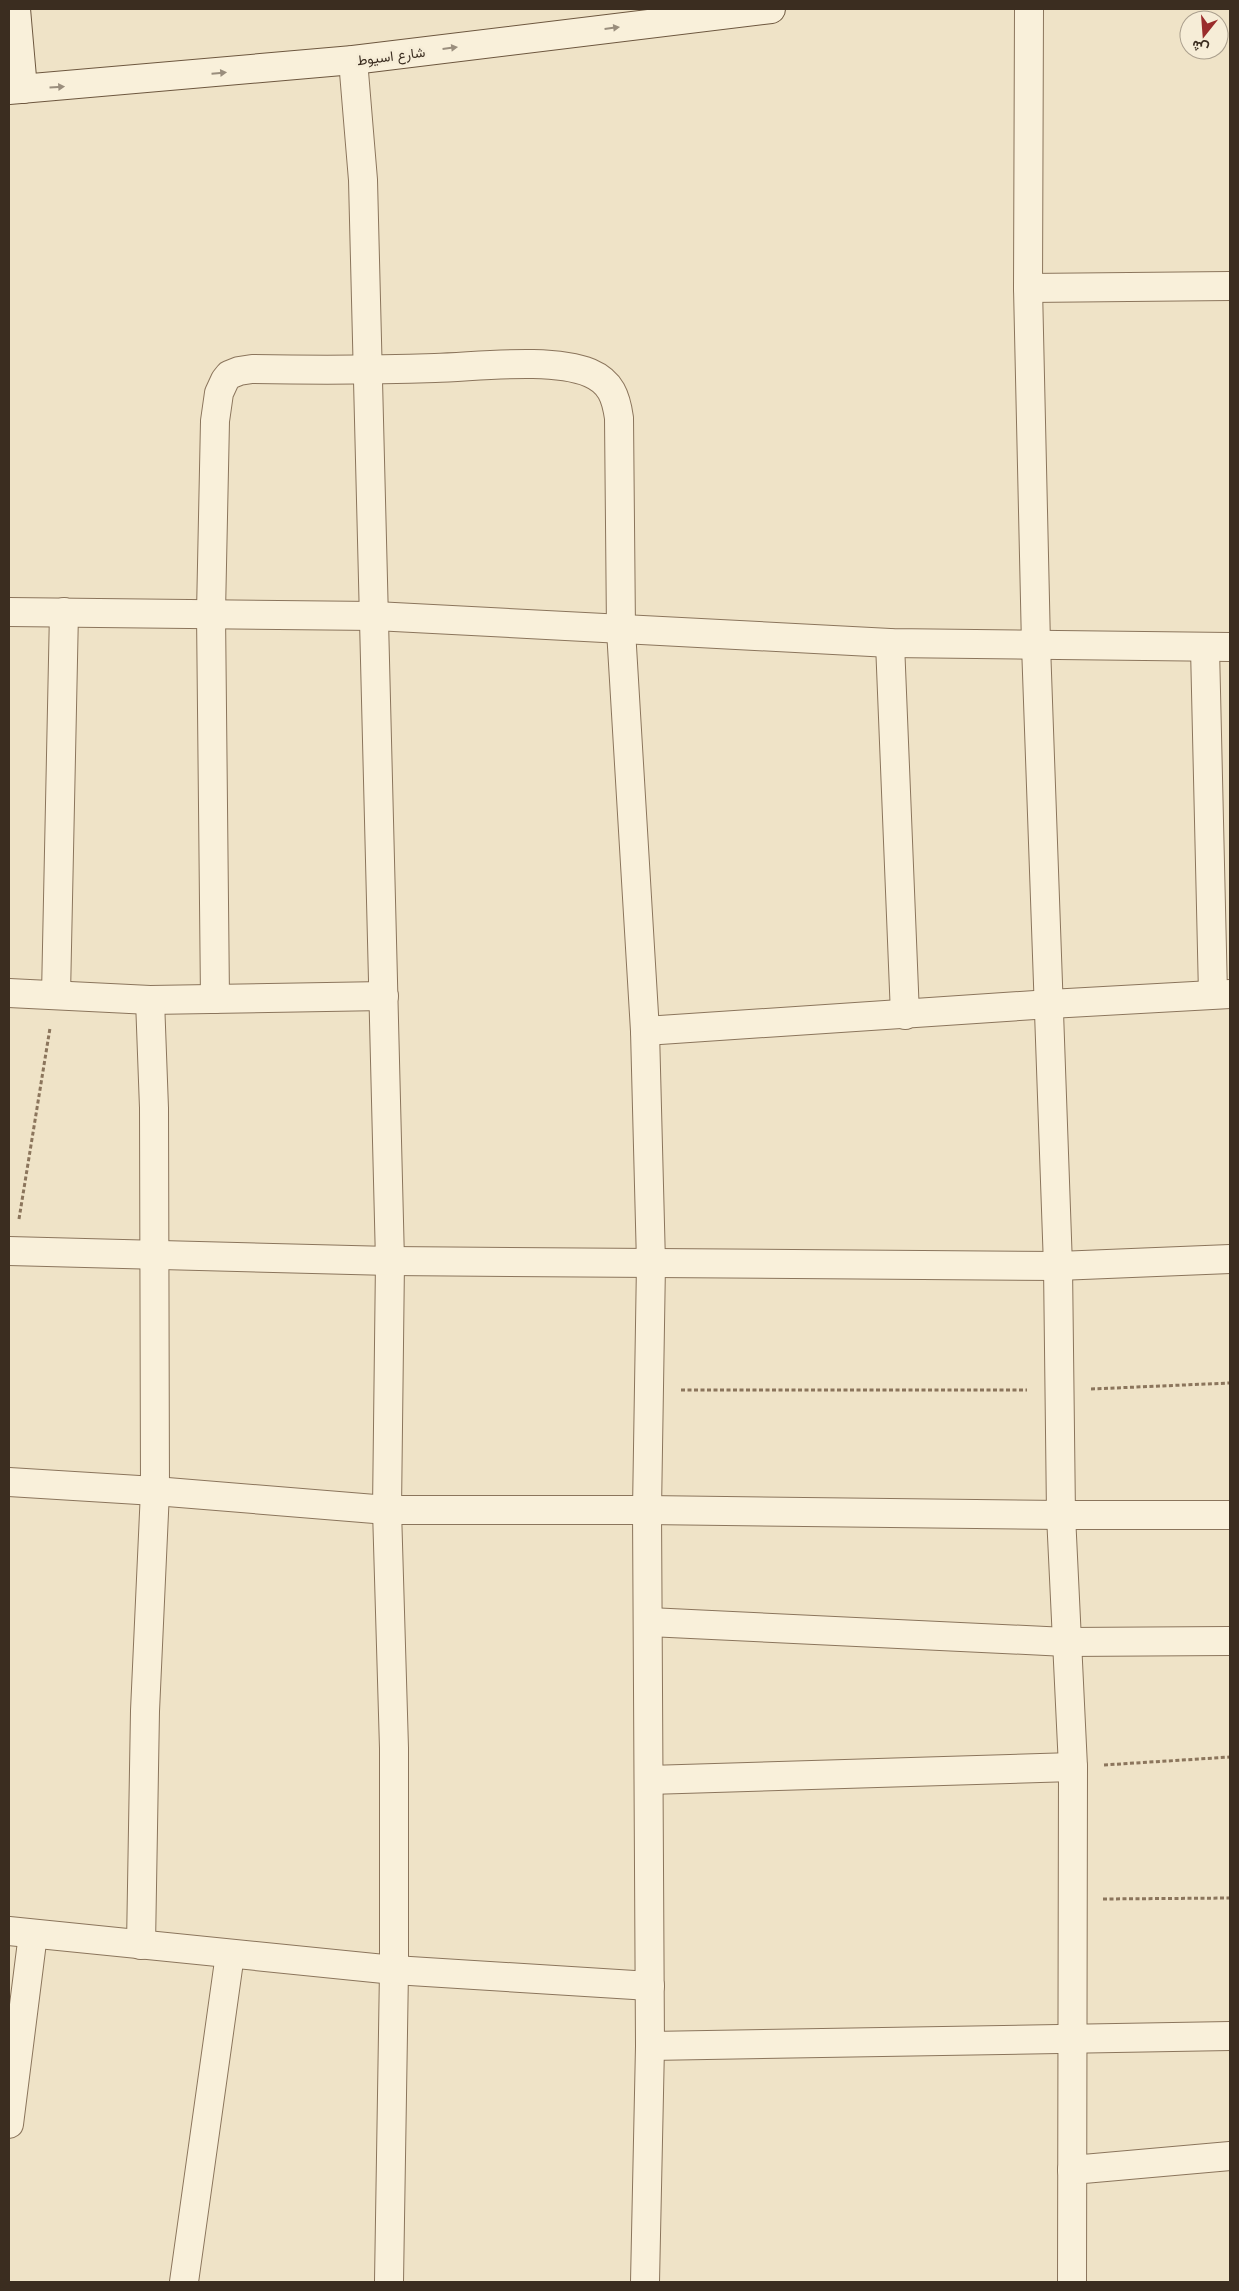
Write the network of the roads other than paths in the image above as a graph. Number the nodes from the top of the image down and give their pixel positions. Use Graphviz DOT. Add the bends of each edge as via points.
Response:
graph roads {
  1 [pos="16,9"];
  2 [pos="771,9"];
  3 [pos="1029,9"];
  4 [pos="353,60"];
  5 [pos="16,90"];
  6 [pos="1230,286"];
  7 [pos="1028,288"];
  8 [pos="368,370"];
  9 [pos="9,612"];
  10 [pos="64,612"];
  11 [pos="211,613"];
  12 [pos="375,616"];
  13 [pos="621,630"];
  14 [pos="890,643"];
  15 [pos="1036,645"];
  16 [pos="1218,647"];
  17 [pos="9,993"];
  18 [pos="1222,994"];
  19 [pos="56,995"];
  20 [pos="384,996"];
  21 [pos="215,999"];
  22 [pos="150,1000"];
  23 [pos="1050,1004"];
  24 [pos="905,1015"];
  25 [pos="645,1031"];
  26 [pos="11,1251"];
  27 [pos="154,1256"];
  28 [pos="1230,1259"];
  29 [pos="390,1261"];
  30 [pos="651,1263"];
  31 [pos="1058,1266"];
  32 [pos="9,1482"];
  33 [pos="156,1491"];
  34 [pos="387,1510"];
  35 [pos="647,1510"];
  36 [pos="1230,1515"];
  37 [pos="1061,1516"];
  38 [pos="648,1622"];
  39 [pos="1230,1641"];
  40 [pos="1066,1642"];
  41 [pos="1073,1767"];
  42 [pos="649,1780"];
  43 [pos="21,1932"];
  44 [pos="141,1945"];
  45 [pos="230,1954"];
  46 [pos="394,1970"];
  47 [pos="650,1986"];
  48 [pos="1230,2036"];
  49 [pos="1071,2038"];
  50 [pos="650,2046"];
  51 [pos="9,2124"];
  52 [pos="1230,2156"];
  53 [pos="1072,2170"];
  54 [pos="184,2282"];
  55 [pos="389,2282"];
  56 [pos="645,2282"];
  57 [pos="1072,2282"];
  1 -- 5 [label="street"];
  4 -- 2 [label="street, شارع اسيوط, one-way"];
  3 -- 7 [label="street"];
  5 -- 4 [label="street, شارع اسيوط, one-way"];
  4 -- 8 [label="street" via="363,180"];
  6 -- 7 [label="street"];
  7 -- 15 [label="street"];
  8 -- 11 [label="street" via="252,369 229,375 225,380 219,393 215,421"];
  8 -- 12 [label="street"];
  8 -- 13 [label="street" via="532,365 565,367 590,373 608,384 616,398 619,418"];
  9 -- 10 [label="street"];
  10 -- 11 [label="street"];
  10 -- 19 [label="street"];
  11 -- 12 [label="street"];
  11 -- 21 [label="street"];
  12 -- 13 [label="street"];
  12 -- 20 [label="street"];
  13 -- 14 [label="street"];
  13 -- 25 [label="street"];
  14 -- 15 [label="street"];
  14 -- 24 [label="street"];
  15 -- 16 [label="street"];
  15 -- 23 [label="street"];
  16 -- 18 [label="street"];
  17 -- 19 [label="street"];
  18 -- 23 [label="street"];
  19 -- 22 [label="street"];
  20 -- 21 [label="street"];
  20 -- 29 [label="street"];
  21 -- 22 [label="street"];
  22 -- 27 [label="street"];
  23 -- 24 [label="street"];
  23 -- 31 [label="street"];
  24 -- 25 [label="street"];
  25 -- 30 [label="street"];
  26 -- 27 [label="street"];
  27 -- 29 [label="street"];
  27 -- 33 [label="street"];
  28 -- 31 [label="street"];
  29 -- 30 [label="street"];
  29 -- 34 [label="street"];
  30 -- 31 [label="street"];
  30 -- 35 [label="street"];
  31 -- 37 [label="street"];
  32 -- 33 [label="street"];
  33 -- 34 [label="street"];
  33 -- 44 [label="street" via="145,1711"];
  34 -- 35 [label="street"];
  34 -- 46 [label="street" via="394,1748"];
  35 -- 37 [label="street"];
  35 -- 38 [label="street"];
  36 -- 37 [label="street"];
  37 -- 40 [label="street"];
  38 -- 40 [label="street"];
  38 -- 42 [label="street"];
  39 -- 40 [label="street"];
  40 -- 41 [label="street"];
  41 -- 42 [label="street"];
  41 -- 49 [label="street"];
  42 -- 47 [label="street"];
  43 -- 44 [label="street"];
  43 -- 51 [label="street"];
  44 -- 45 [label="street"];
  45 -- 46 [label="street"];
  45 -- 54 [label="street"];
  46 -- 47 [label="street"];
  46 -- 55 [label="street"];
  47 -- 50 [label="street"];
  48 -- 49 [label="street"];
  49 -- 50 [label="street"];
  49 -- 53 [label="street"];
  50 -- 56 [label="street"];
  52 -- 53 [label="street"];
  53 -- 57 [label="street"];
}
